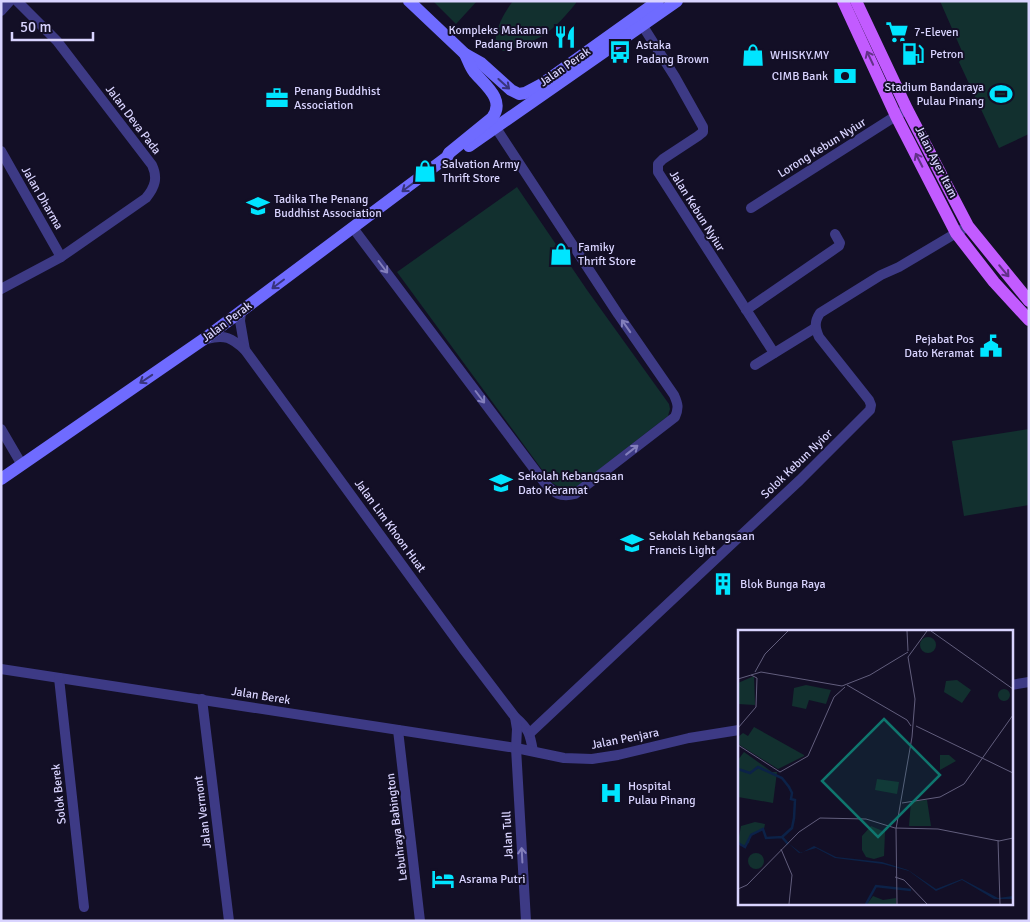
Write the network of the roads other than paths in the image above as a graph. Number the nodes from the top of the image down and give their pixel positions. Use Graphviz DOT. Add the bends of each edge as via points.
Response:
graph roads {
  1 [pos="10,1"];
  2 [pos="17,1"];
  3 [pos="409,1"];
  4 [pos="658,1"];
  5 [pos="677,1"];
  6 [pos="843,1"];
  7 [pos="856,1"];
  8 [pos="1,11"];
  9 [pos="636,21"];
  10 [pos="465,54"];
  11 [pos="902,112"];
  12 [pos="496,128"];
  13 [pos="1,151"];
  14 [pos="448,158"];
  15 [pos="751,208"];
  16 [pos="968,226"];
  17 [pos="353,228"];
  18 [pos="956,233"];
  19 [pos="835,234"];
  20 [pos="61,257"];
  21 [pos="1,289"];
  22 [pos="1029,301"];
  23 [pos="746,310"];
  24 [pos="241,312"];
  25 [pos="1029,320"];
  26 [pos="815,328"];
  27 [pos="204,339"];
  28 [pos="245,350"];
  29 [pos="774,353"];
  30 [pos="756,365"];
  31 [pos="1,429"];
  32 [pos="22,465"];
  33 [pos="1,479"];
  34 [pos="1,669"];
  35 [pos="59,678"];
  36 [pos="1029,682"];
  37 [pos="1012,685"];
  38 [pos="202,700"];
  39 [pos="515,717"];
  40 [pos="398,730"];
  41 [pos="738,730"];
  42 [pos="530,733"];
  43 [pos="516,748"];
  44 [pos="533,751"];
  45 [pos="84,907"];
  46 [pos="229,921"];
  47 [pos="420,921"];
  48 [pos="526,921"];
  1 -- 8 [label="street"];
  2 -- 20 [label="street, Jalan Deva Pada" via="57,41 156,174 152,191 146,198"];
  3 -- 10 [label="main road"];
  4 -- 9 [label="main road, Jalan Perak"];
  5 -- 9 [label="main road, Jalan Perak"];
  11 -- 6 [label="main road, Jalan Ayer Itam, one-way"];
  7 -- 11 [label="main road, Jalan Ayer Itam"];
  10 -- 9 [label="main road, Jalan Perak, one-way" via="481,63 511,90 525,93"];
  9 -- 12 [label="main road, Jalan Perak"];
  9 -- 23 [label="street, Jalan Kebun Nyiur" via="703,127 703,132 658,164 658,172"];
  10 -- 14 [label="main road, Jalan Perak" via="473,70 492,92 497,103 496,112 449,153"];
  11 -- 15 [label="street, Lorong Kebun Nyiur"];
  11 -- 16 [label="main road, Jalan Ayer Itam"];
  18 -- 11 [label="main road, Jalan Ayer Itam, one-way"];
  12 -- 14 [label="main road, Jalan Perak"];
  17 -- 12 [label="street, one-way" via="544,482 559,496 575,494 675,417 678,403"];
  13 -- 20 [label="street, Jalan Dharma"];
  14 -- 17 [label="main road, Jalan Perak, one-way"];
  16 -- 18 [label="street"];
  16 -- 22 [label="main road, Jalan Ayer Itam, one-way"];
  17 -- 24 [label="main road, Jalan Perak, one-way"];
  18 -- 25 [label="main road, Jalan Ayer Itam"];
  18 -- 26 [label="street" via="820,313 815,320"];
  19 -- 23 [label="street" via="839,246"];
  20 -- 21 [label="street, Jalan Deva Pada"];
  23 -- 29 [label="street, Jalan Kebun Nyiur"];
  24 -- 27 [label="main road, Jalan Perak"];
  24 -- 28 [label="street, Jalan Lim Khoon Huat"];
  26 -- 29 [label="street"];
  26 -- 42 [label="street, Solok Kebun Nyior" via="869,400 870,410 800,480"];
  27 -- 28 [label="street, Jalan Lim Khoon Huat" via="227,338"];
  27 -- 32 [label="main road, Jalan Perak, one-way"];
  28 -- 39 [label="street, Jalan Lim Khoon Huat"];
  29 -- 30 [label="street"];
  31 -- 32 [label="street"];
  32 -- 33 [label="main road, Jalan Perak"];
  34 -- 35 [label="street, Jalan Berek"];
  35 -- 38 [label="street, Jalan Berek"];
  35 -- 45 [label="street, Solok Berek"];
  36 -- 37 [label="street"];
  38 -- 40 [label="street, Jalan Berek"];
  38 -- 46 [label="street, Jalan Vermont"];
  39 -- 42 [label="street, Jalan Lim Khoon Huat"];
  39 -- 43 [label="street" via="518,728"];
  40 -- 43 [label="street, Jalan Berek"];
  40 -- 47 [label="street, Lebuhraya Babington"];
  41 -- 44 [label="street, Jalan Penjara" via="592,759 564,758"];
  42 -- 44 [label="street"];
  43 -- 44 [label="street, Jalan Penjara"];
  48 -- 43 [label="street, Jalan Tull, one-way"];
}
